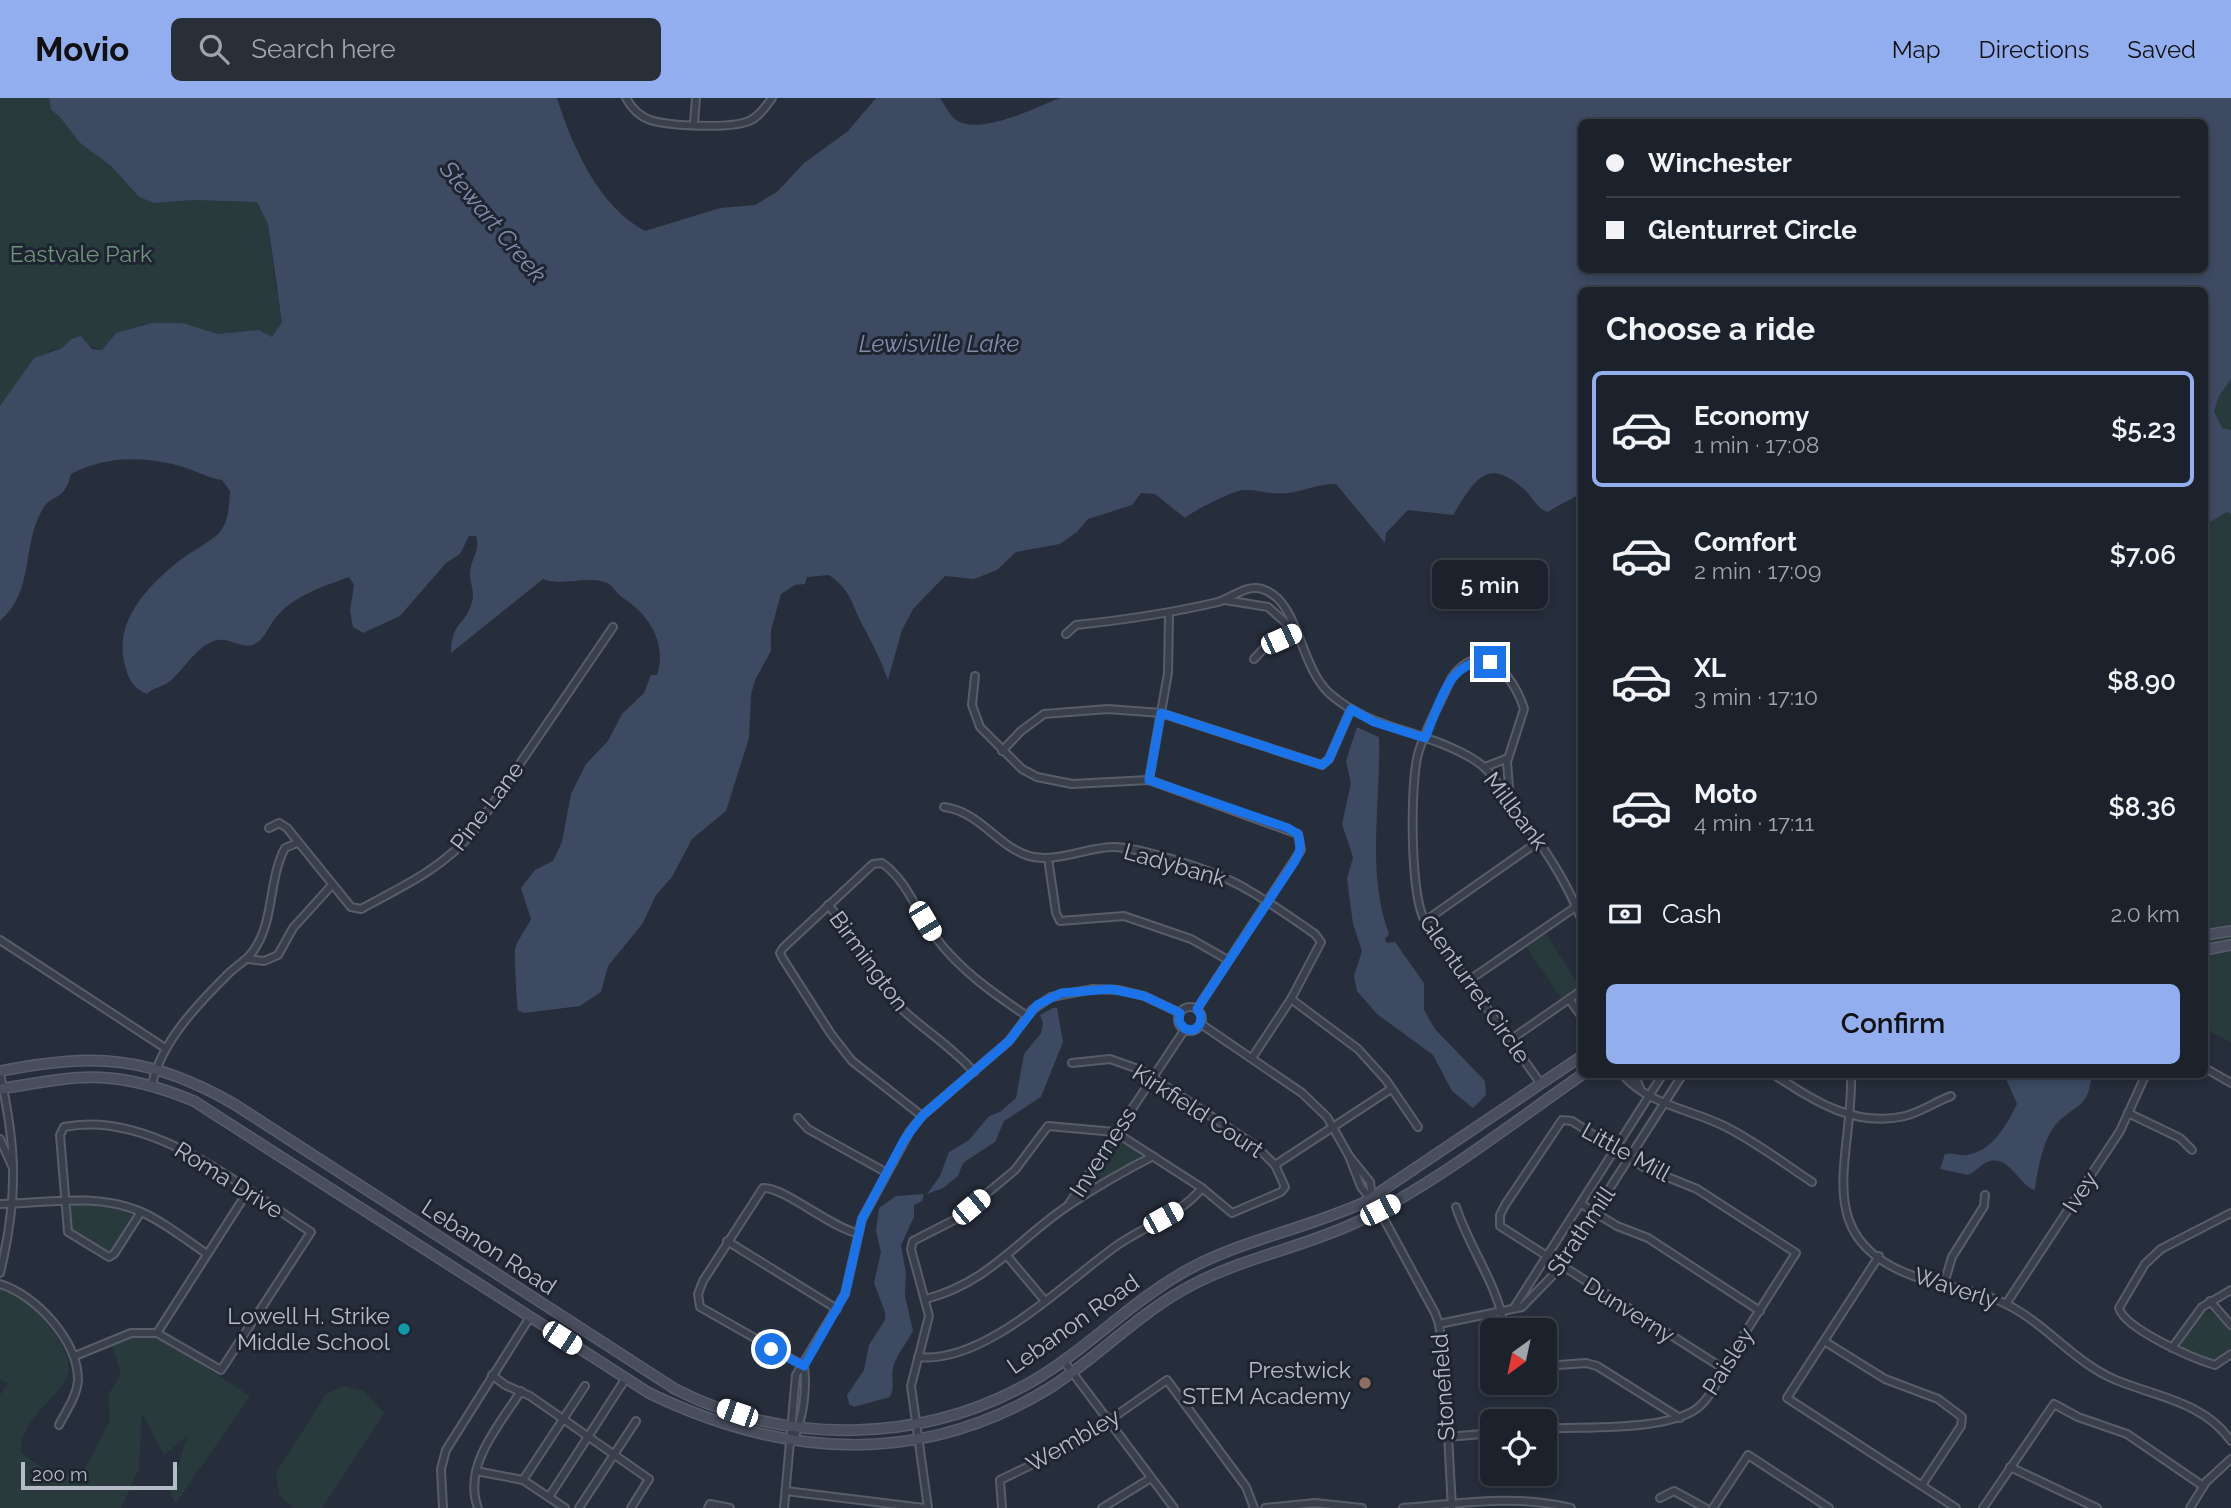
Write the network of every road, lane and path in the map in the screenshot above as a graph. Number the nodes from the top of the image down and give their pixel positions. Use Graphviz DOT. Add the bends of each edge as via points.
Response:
graph roads {
  1 [pos="626,98"];
  2 [pos="695,98"];
  3 [pos="772,98"];
  4 [pos="694,123"];
  5 [pos="1225,600"];
  6 [pos="1169,614"];
  7 [pos="613,627"];
  8 [pos="1296,632"];
  9 [pos="1066,634"];
  10 [pos="1254,659"];
  11 [pos="975,676"];
  12 [pos="1351,709"];
  13 [pos="1161,713"];
  14 [pos="1425,738"];
  15 [pos="1002,751"];
  16 [pos="1508,758"];
  17 [pos="1485,767"];
  18 [pos="1149,780"];
  19 [pos="1511,802"];
  20 [pos="944,807"];
  21 [pos="269,828"];
  22 [pos="1539,841"];
  23 [pos="297,843"];
  24 [pos="1048,858"];
  25 [pos="331,886"];
  26 [pos="1267,902"];
  27 [pos="828,905"];
  28 [pos="1577,906"];
  29 [pos="1425,921"];
  30 [pos="2231,931"];
  31 [pos="2208,935"];
  32 [pos="0,940"];
  33 [pos="2231,945"];
  34 [pos="2208,949"];
  35 [pos="248,959"];
  36 [pos="1228,960"];
  37 [pos="1468,981"];
  38 [pos="1578,992"];
  39 [pos="1291,999"];
  40 [pos="1569,999"];
  41 [pos="1197,1009"];
  42 [pos="1578,1011"];
  43 [pos="1180,1013"];
  44 [pos="1027,1016"];
  45 [pos="1200,1024"];
  46 [pos="1185,1029"];
  47 [pos="1510,1040"];
  48 [pos="165,1048"];
  49 [pos="1252,1058"];
  50 [pos="1578,1059"];
  51 [pos="1072,1063"];
  52 [pos="156,1068"];
  53 [pos="2208,1070"];
  54 [pos="0,1072"];
  55 [pos="974,1072"];
  56 [pos="1153,1077"];
  57 [pos="1578,1077"];
  58 [pos="1627,1078"];
  59 [pos="1636,1078"];
  60 [pos="1661,1078"];
  61 [pos="1680,1078"];
  62 [pos="1779,1078"];
  63 [pos="1851,1078"];
  64 [pos="2144,1078"];
  65 [pos="2231,1083"];
  66 [pos="152,1084"];
  67 [pos="1541,1084"];
  68 [pos="1640,1088"];
  69 [pos="2,1089"];
  70 [pos="1391,1089"];
  71 [pos="1651,1095"];
  72 [pos="1951,1096"];
  73 [pos="1664,1104"];
  74 [pos="2129,1113"];
  75 [pos="1850,1114"];
  76 [pos="922,1116"];
  77 [pos="798,1118"];
  78 [pos="1418,1127"];
  79 [pos="1334,1128"];
  80 [pos="1115,1132"];
  81 [pos="0,1139"];
  82 [pos="1616,1149"];
  83 [pos="2192,1150"];
  84 [pos="1153,1156"];
  85 [pos="1629,1158"];
  86 [pos="1275,1165"];
  87 [pos="12,1166"];
  88 [pos="887,1172"];
  89 [pos="1812,1182"];
  90 [pos="1202,1188"];
  91 [pos="248,1191"];
  92 [pos="1985,1195"];
  93 [pos="1372,1198"];
  94 [pos="67,1201"];
  95 [pos="0,1204"];
  96 [pos="14,1204"];
  97 [pos="1581,1204"];
  98 [pos="1068,1206"];
  99 [pos="1456,1207"];
  100 [pos="1380,1210"];
  101 [pos="141,1212"];
  102 [pos="1594,1212"];
  103 [pos="2231,1213"];
  104 [pos="1500,1226"];
  105 [pos="857,1233"];
  106 [pos="727,1241"];
  107 [pos="1796,1253"];
  108 [pos="208,1254"];
  109 [pos="1546,1256"];
  110 [pos="1879,1256"];
  111 [pos="1008,1257"];
  112 [pos="1560,1265"];
  113 [pos="0,1273"];
  114 [pos="0,1284"];
  115 [pos="1944,1284"];
  116 [pos="2231,1290"];
  117 [pos="926,1299"];
  118 [pos="1045,1301"];
  119 [pos="2210,1301"];
  120 [pos="539,1303"];
  121 [pos="2007,1304"];
  122 [pos="1515,1306"];
  123 [pos="837,1309"];
  124 [pos="1502,1311"];
  125 [pos="1760,1311"];
  126 [pos="530,1317"];
  127 [pos="1503,1318"];
  128 [pos="1439,1324"];
  129 [pos="2231,1325"];
  130 [pos="157,1333"];
  131 [pos="1824,1341"];
  132 [pos="2172,1348"];
  133 [pos="2231,1354"];
  134 [pos="75,1356"];
  135 [pos="918,1357"];
  136 [pos="1063,1360"];
  137 [pos="1558,1365"];
  138 [pos="804,1366"];
  139 [pos="1724,1369"];
  140 [pos="1072,1373"];
  141 [pos="492,1375"];
  142 [pos="626,1378"];
  143 [pos="585,1385"];
  144 [pos="521,1391"];
  145 [pos="1655,1402"];
  146 [pos="564,1418"];
  147 [pos="1680,1418"];
  148 [pos="636,1421"];
  149 [pos="1110,1422"];
  150 [pos="1658,1422"];
  151 [pos="917,1424"];
  152 [pos="59,1425"];
  153 [pos="794,1427"];
  154 [pos="1557,1428"];
  155 [pos="1480,1434"];
  156 [pos="590,1435"];
  157 [pos="1448,1437"];
  158 [pos="919,1438"];
  159 [pos="2231,1441"];
  160 [pos="792,1442"];
  161 [pos="614,1454"];
  162 [pos="2231,1459"];
  163 [pos="2010,1466"];
  164 [pos="476,1471"];
  165 [pos="1151,1478"];
  166 [pos="523,1480"];
  167 [pos="1922,1485"];
  168 [pos="2203,1486"];
  169 [pos="786,1491"];
  170 [pos="549,1497"];
  171 [pos="1660,1498"];
  172 [pos="876,1504"];
  173 [pos="1524,1505"];
  174 [pos="709,1506"];
  175 [pos="1452,1506"];
  176 [pos="443,1508"];
  177 [pos="478,1508"];
  178 [pos="565,1508"];
  179 [pos="579,1508"];
  180 [pos="631,1508"];
  181 [pos="730,1508"];
  182 [pos="784,1508"];
  183 [pos="926,1508"];
  184 [pos="1002,1508"];
  185 [pos="1102,1508"];
  186 [pos="1174,1508"];
  187 [pos="1254,1508"];
  188 [pos="1265,1508"];
  189 [pos="1362,1508"];
  190 [pos="1403,1508"];
  191 [pos="1571,1508"];
  192 [pos="1705,1508"];
  193 [pos="1713,1508"];
  194 [pos="1829,1508"];
  195 [pos="1956,1508"];
  196 [pos="1983,1508"];
  197 [pos="2097,1508"];
  198 [pos="2190,1508"];
  1 -- 4 [label="street" via="647,119"];
  2 -- 4 [label="street"];
  3 -- 4 [label="street" via="752,120"];
  5 -- 6 [label="street, Millbank"];
  5 -- 8 [label="street, Millbank" via="1268,607"];
  5 -- 8 [label="street, Millbank" via="1237,592 1260,588 1279,597"];
  6 -- 9 [label="street, Millbank" via="1076,625"];
  6 -- 13 [label="street" via="1168,673"];
  7 -- 25 [label="street, Pine Lane" via="458,850 424,876 361,909 351,907"];
  8 -- 10 [label="street" via="1266,645"];
  8 -- 12 [label="street, Millbank" via="1320,684"];
  11 -- 15 [label="street" via="971,695 974,716"];
  12 -- 13 [label="street" via="1322,765"];
  12 -- 14 [label="street, Millbank" via="1374,722"];
  13 -- 15 [label="street" via="1108,709 1044,714"];
  13 -- 18 [label="street"];
  14 -- 16 [label="street, Glenturret Circle" via="1457,670 1475,661 1490,662 1506,671 1524,709"];
  14 -- 17 [label="street, Millbank"];
  14 -- 29 [label="street, Glenturret Circle" via="1418,755 1413,829 1416,900"];
  15 -- 18 [label="street" via="1022,769 1052,782"];
  16 -- 17 [label="street"];
  16 -- 19 [label="street, Glenturret Circle"];
  17 -- 19 [label="street, Millbank"];
  18 -- 26 [label="street" via="1298,834 1301,850"];
  19 -- 22 [label="street, Millbank"];
  20 -- 24 [label="street, Ladybank" via="967,814 1021,852"];
  21 -- 23 [label="street, Pine Lane" via="281,823"];
  22 -- 28 [label="street, Millbank"];
  22 -- 29 [label="street"];
  23 -- 25 [label="street, Pine Lane"];
  23 -- 35 [label="street" via="288,845 282,854 262,936"];
  24 -- 26 [label="street, Ladybank" via="1111,847 1135,849 1233,882"];
  24 -- 36 [label="street" via="1060,921 1124,916 1191,939"];
  25 -- 35 [label="street" via="293,928 278,955 264,961"];
  26 -- 36 [label="street"];
  26 -- 39 [label="street, Ladybank" via="1320,939"];
  27 -- 44 [label="street" via="878,862 886,865 934,937 967,973"];
  27 -- 55 [label="street, Birmington" via="884,990"];
  27 -- 76 [label="street" via="780,953 846,1054"];
  28 -- 37 [label="street"];
  29 -- 37 [label="street, Glenturret Circle"];
  30 -- 31 [label="main road"];
  32 -- 48 [label="street"];
  33 -- 34 [label="main road"];
  35 -- 48 [label="street" via="213,990"];
  36 -- 41 [label="street"];
  37 -- 47 [label="street, Glenturret Circle"];
  38 -- 40 [label="street"];
  39 -- 49 [label="street"];
  39 -- 70 [label="street" via="1352,1043"];
  40 -- 42 [label="street"];
  40 -- 47 [label="street"];
  41 -- 43 [label="street" via="1187,1007"];
  41 -- 45 [label="street"];
  43 -- 44 [label="street" via="1136,993 1102,989 1051,997"];
  43 -- 46 [label="street" via="1179,1022"];
  44 -- 55 [label="street" via="1009,1041"];
  45 -- 46 [label="street" via="1194,1030"];
  45 -- 49 [label="street, Stonefield"];
  46 -- 56 [label="street, Inverness"];
  47 -- 67 [label="street, Glenturret Circle"];
  48 -- 52 [label="street"];
  49 -- 79 [label="street, Stonefield" via="1302,1093"];
  50 -- 67 [label="main road, Lebanon Road"];
  51 -- 56 [label="street, Kirkfield Court" via="1110,1059"];
  52 -- 54 [label="main road, Lebanon Road" via="70,1059"];
  52 -- 66 [label="street"];
  52 -- 120 [label="main road, Lebanon Road" via="234,1104"];
  53 -- 65 [label="street"];
  54 -- 69 [label="street"];
  55 -- 76 [label="street"];
  56 -- 80 [label="street, Inverness"];
  56 -- 86 [label="street, Kirkfield Court" via="1242,1136"];
  57 -- 100 [label="main road, Lebanon Road"];
  58 -- 68 [label="street"];
  59 -- 68 [label="street"];
  60 -- 71 [label="street, Strathmill"];
  61 -- 73 [label="street, Strathmill"];
  62 -- 75 [label="street" via="1827,1109"];
  63 -- 75 [label="street, Waverly"];
  64 -- 74 [label="street, Ivey"];
  66 -- 69 [label="main road, Lebanon Road" via="78,1076"];
  66 -- 126 [label="main road, Lebanon Road" via="223,1118"];
  67 -- 93 [label="main road, Lebanon Road"];
  68 -- 71 [label="street"];
  69 -- 87 [label="street" via="14,1145"];
  70 -- 78 [label="street"];
  70 -- 79 [label="street"];
  71 -- 73 [label="street"];
  71 -- 82 [label="street, Strathmill"];
  72 -- 75 [label="street" via="1900,1117"];
  73 -- 85 [label="street, Strathmill"];
  73 -- 89 [label="street" via="1725,1126"];
  74 -- 83 [label="street" via="2180,1138"];
  74 -- 121 [label="street, Ivey"];
  75 -- 110 [label="street, Waverly" via="1841,1173 1843,1198 1855,1230"];
  76 -- 88 [label="street"];
  77 -- 88 [label="street" via="808,1129"];
  79 -- 86 [label="street"];
  79 -- 93 [label="street, Stonefield" via="1361,1187"];
  80 -- 84 [label="street"];
  80 -- 98 [label="street, Inverness"];
  80 -- 117 [label="street" via="1048,1126 1015,1170 956,1219 913,1241"];
  81 -- 87 [label="street"];
  82 -- 85 [label="street, Little Mill"];
  82 -- 97 [label="street, Strathmill"];
  82 -- 104 [label="street, Little Mill" via="1572,1121 1562,1120 1505,1205"];
  84 -- 90 [label="street"];
  84 -- 98 [label="street, Inverness"];
  85 -- 102 [label="street, Strathmill"];
  85 -- 107 [label="street, Little Mill" via="1698,1189"];
  86 -- 90 [label="street, Kirkfield Court" via="1284,1180 1281,1192 1236,1212 1228,1212"];
  87 -- 96 [label="street"];
  88 -- 105 [label="street"];
  90 -- 118 [label="street" via="1184,1206 1119,1244"];
  91 -- 94 [label="street, Roma Drive" via="153,1136 82,1124 62,1130"];
  91 -- 108 [label="street"];
  91 -- 130 [label="street, Roma Drive" via="311,1232 221,1370"];
  92 -- 115 [label="street" via="1984,1206 1952,1257"];
  93 -- 100 [label="street, Stonefield"];
  93 -- 136 [label="main road, Lebanon Road" via="1192,1268 1130,1307"];
  94 -- 96 [label="street"];
  94 -- 101 [label="street" via="102,1201"];
  94 -- 101 [label="street" via="68,1232 109,1257"];
  95 -- 96 [label="street"];
  96 -- 113 [label="street"];
  97 -- 102 [label="street"];
  97 -- 109 [label="street, Strathmill"];
  98 -- 111 [label="street, Inverness"];
  99 -- 124 [label="street"];
  100 -- 128 [label="street, Stonefield"];
  100 -- 140 [label="main road, Lebanon Road" via="1190,1285 1151,1309"];
  101 -- 108 [label="street"];
  102 -- 112 [label="street, Strathmill"];
  102 -- 125 [label="street" via="1648,1238"];
  103 -- 132 [label="street" via="2155,1254 2121,1302 2120,1310"];
  104 -- 109 [label="street, Dunverny"];
  105 -- 106 [label="street" via="835,1227 763,1188"];
  105 -- 123 [label="street" via="851,1278"];
  106 -- 123 [label="street"];
  106 -- 138 [label="street" via="708,1271 697,1303"];
  107 -- 125 [label="street, Paisley"];
  108 -- 130 [label="street"];
  109 -- 112 [label="street, Dunverny"];
  109 -- 122 [label="street, Strathmill"];
  110 -- 115 [label="street, Waverly" via="1914,1276"];
  110 -- 131 [label="street"];
  111 -- 117 [label="street, Inverness" via="978,1277"];
  111 -- 118 [label="street"];
  112 -- 122 [label="street, Strathmill" via="1534,1297 1522,1307"];
  112 -- 139 [label="street, Dunverny"];
  114 -- 134 [label="street" via="30,1300"];
  115 -- 121 [label="street, Waverly"];
  116 -- 119 [label="street"];
  117 -- 135 [label="street" via="928,1329"];
  118 -- 135 [label="street" via="1002,1330 958,1351 940,1358"];
  119 -- 129 [label="street"];
  119 -- 132 [label="street"];
  120 -- 126 [label="main road"];
  120 -- 153 [label="main road, Lebanon Road" via="650,1376 696,1400"];
  121 -- 159 [label="street, Waverly" via="2041,1325 2095,1370 2200,1411"];
  122 -- 124 [label="street, Strathmill"];
  123 -- 138 [label="street"];
  124 -- 127 [label="street"];
  124 -- 128 [label="street, Strathmill"];
  125 -- 139 [label="street, Paisley"];
  126 -- 141 [label="street"];
  126 -- 142 [label="main road, Lebanon Road"];
  128 -- 157 [label="street, Stonefield"];
  130 -- 134 [label="street" via="131,1333"];
  131 -- 167 [label="street" via="1787,1398"];
  131 -- 167 [label="street" via="1878,1375 1925,1392 1959,1413 1961,1426"];
  132 -- 133 [label="street" via="2215,1365"];
  134 -- 152 [label="street" via="78,1382"];
  135 -- 151 [label="street" via="911,1386"];
  136 -- 140 [label="street"];
  136 -- 151 [label="main road, Lebanon Road" via="988,1402"];
  137 -- 145 [label="street" via="1597,1366"];
  138 -- 153 [label="street" via="796,1375"];
  139 -- 147 [label="street, Paisley" via="1700,1406"];
  140 -- 149 [label="street"];
  140 -- 158 [label="main road, Lebanon Road" via="1000,1414"];
  141 -- 144 [label="street"];
  141 -- 176 [label="street" via="446,1450 441,1469"];
  142 -- 156 [label="street"];
  142 -- 160 [label="main road, Lebanon Road" via="695,1415"];
  143 -- 146 [label="street"];
  144 -- 146 [label="street"];
  144 -- 164 [label="street" via="482,1453"];
  145 -- 147 [label="street"];
  145 -- 150 [label="street"];
  146 -- 156 [label="street"];
  146 -- 166 [label="street"];
  147 -- 150 [label="street, Paisley"];
  148 -- 161 [label="street"];
  149 -- 165 [label="street"];
  149 -- 184 [label="street, Wembley" via="1076,1444 1000,1480"];
  149 -- 187 [label="street, Wembley" via="1167,1380 1246,1487"];
  150 -- 154 [label="street, Paisley"];
  151 -- 153 [label="main road, Lebanon Road" via="870,1430"];
  151 -- 158 [label="street"];
  153 -- 160 [label="street"];
  155 -- 157 [label="street"];
  156 -- 161 [label="street"];
  156 -- 170 [label="street"];
  157 -- 175 [label="street, Stonefield"];
  158 -- 160 [label="main road, Lebanon Road" via="846,1446"];
  158 -- 183 [label="street"];
  160 -- 169 [label="street"];
  161 -- 179 [label="street"];
  161 -- 180 [label="street" via="649,1479"];
  162 -- 168 [label="street"];
  163 -- 168 [label="street" via="2054,1404 2127,1434"];
  163 -- 196 [label="street"];
  163 -- 197 [label="street"];
  164 -- 166 [label="street"];
  164 -- 177 [label="street"];
  165 -- 185 [label="street"];
  165 -- 186 [label="street"];
  166 -- 170 [label="street"];
  167 -- 195 [label="street"];
  168 -- 198 [label="street"];
  169 -- 172 [label="street"];
  169 -- 182 [label="street"];
  170 -- 178 [label="street"];
  171 -- 192 [label="street" via="1674,1491"];
  172 -- 183 [label="street"];
  173 -- 175 [label="street"];
  173 -- 191 [label="street" via="1551,1503"];
  174 -- 181 [label="street"];
  175 -- 190 [label="street"];
  188 -- 189 [label="street" via="1315,1503"];
  193 -- 194 [label="street" via="1748,1455"];
}
